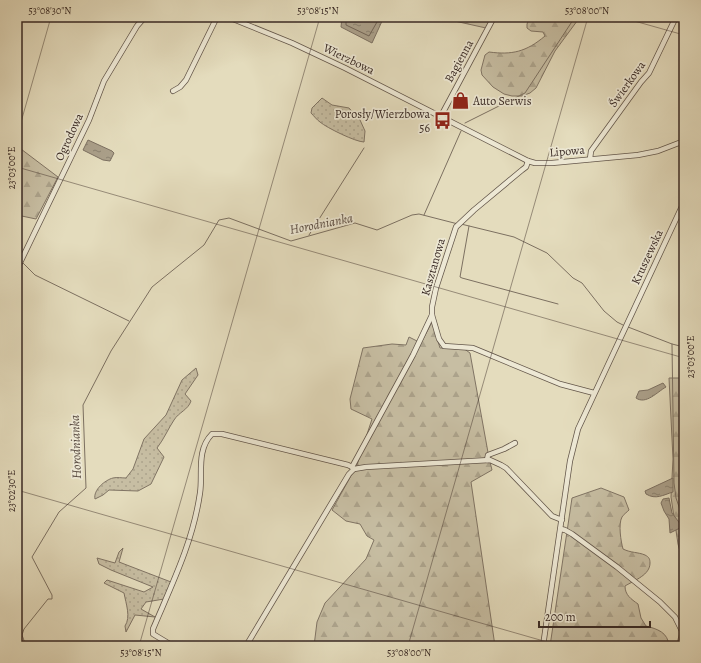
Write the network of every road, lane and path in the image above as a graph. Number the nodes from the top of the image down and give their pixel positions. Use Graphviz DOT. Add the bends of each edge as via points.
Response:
graph roads {
  1 [pos="145,17"];
  2 [pos="216,17"];
  3 [pos="228,17"];
  4 [pos="494,17"];
  5 [pos="676,17"];
  6 [pos="173,91"];
  7 [pos="441,116"];
  8 [pos="459,125"];
  9 [pos="684,141"];
  10 [pos="590,159"];
  11 [pos="528,161"];
  12 [pos="684,202"];
  13 [pos="17,269"];
  14 [pos="432,315"];
  15 [pos="594,393"];
  16 [pos="515,443"];
  17 [pos="487,460"];
  18 [pos="353,468"];
  19 [pos="562,520"];
  20 [pos="561,529"];
  21 [pos="684,635"];
  22 [pos="173,646"];
  23 [pos="246,646"];
  24 [pos="543,646"];
  1 -- 13 [label="street, Ogrodowa" via="104,82"];
  2 -- 6 [label="street" via="186,80"];
  3 -- 7 [label="street, Wierzbowa" via="332,61"];
  4 -- 7 [label="street, Bagienna"];
  5 -- 10 [label="street, Świerkowa" via="649,73 591,151"];
  7 -- 8 [label="street, Wierzbowa"];
  8 -- 11 [label="street, Lipowa"];
  9 -- 10 [label="street, Lipowa" via="648,154"];
  10 -- 11 [label="street, Lipowa" via="552,163"];
  11 -- 14 [label="street, Kasztanowa" via="526,167 458,224 436,288"];
  12 -- 15 [label="street, Kruszewska"];
  14 -- 15 [label="street" via="439,339 444,346 472,348 560,384"];
  14 -- 18 [label="street"];
  15 -- 19 [label="street, Kruszewska" via="572,448"];
  16 -- 17 [label="street" via="488,455"];
  17 -- 18 [label="street"];
  17 -- 19 [label="street" via="501,464 552,516"];
  18 -- 22 [label="street" via="222,434 212,434 204,446 200,466 200,492 193,530 153,629 153,634"];
  18 -- 23 [label="street"];
  19 -- 20 [label="street, Kruszewska"];
  20 -- 21 [label="street" via="578,538 660,602 675,617"];
  20 -- 24 [label="street, Kruszewska"];
}
